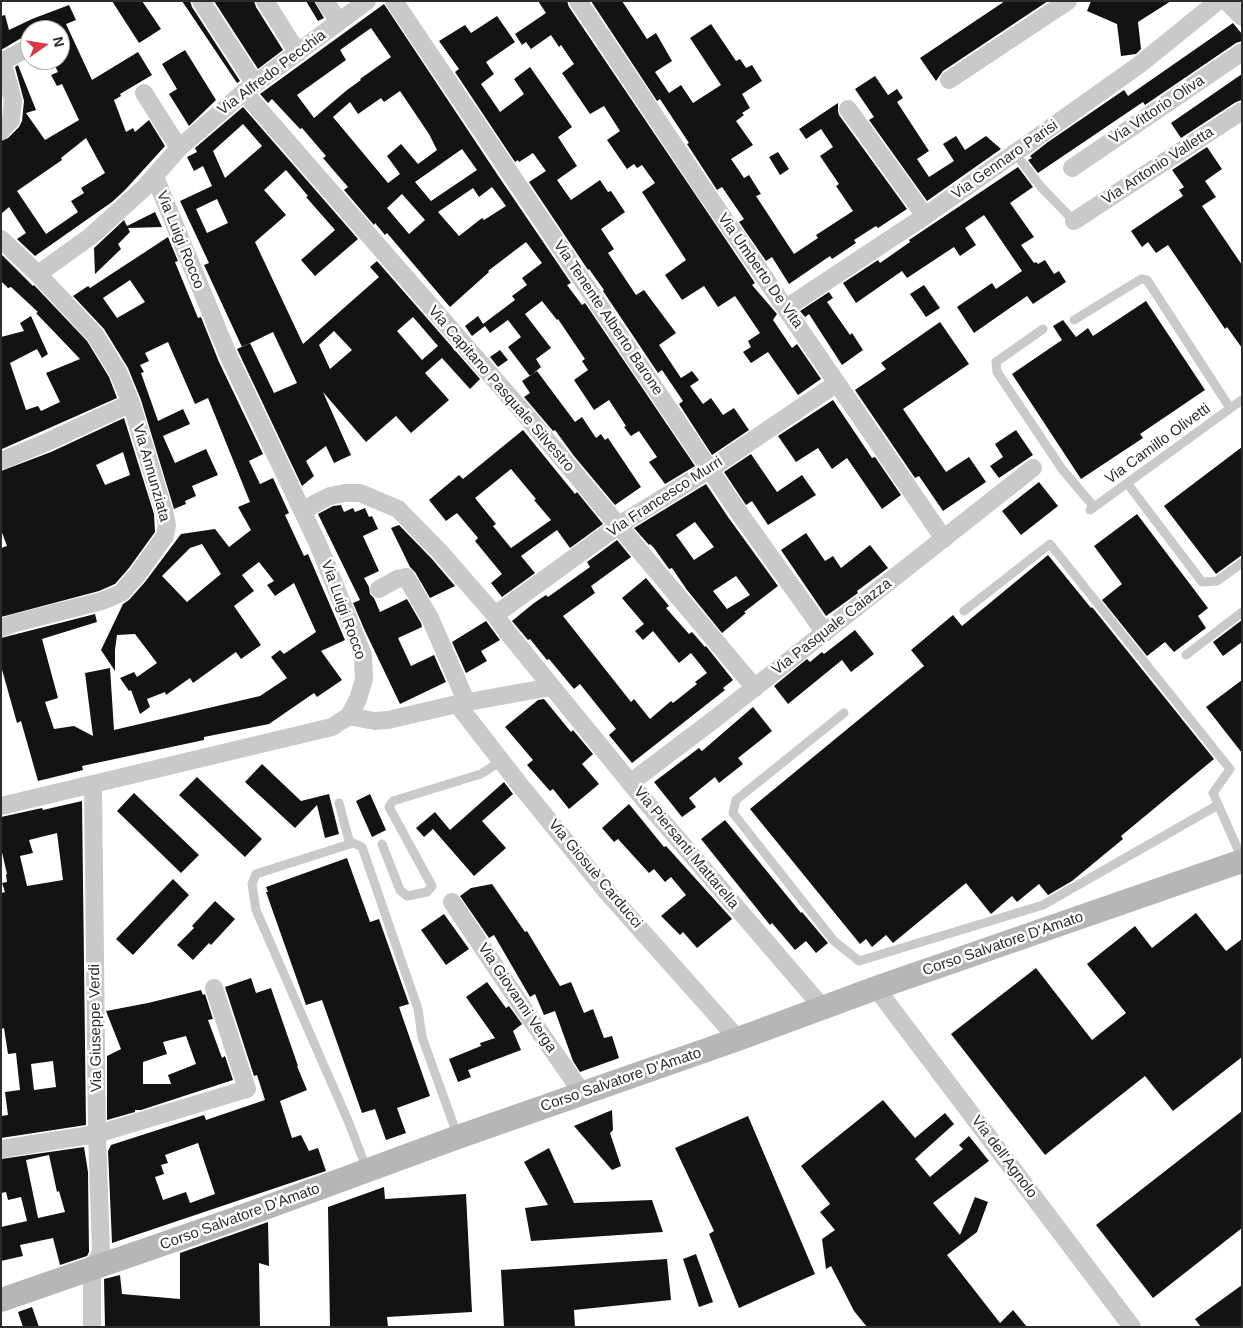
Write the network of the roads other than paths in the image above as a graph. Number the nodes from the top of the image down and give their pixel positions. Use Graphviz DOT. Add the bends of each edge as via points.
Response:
graph roads {
  1 [pos="201,1"];
  2 [pos="265,1"];
  3 [pos="325,1"];
  4 [pos="367,1"];
  5 [pos="394,1"];
  6 [pos="578,1"];
  7 [pos="1068,1"];
  8 [pos="1218,1"];
  9 [pos="1226,1"];
  10 [pos="1242,17"];
  11 [pos="339,22"];
  12 [pos="20,52"];
  13 [pos="1242,52"];
  14 [pos="298,53"];
  15 [pos="949,80"];
  16 [pos="249,88"];
  17 [pos="144,93"];
  18 [pos="848,109"];
  19 [pos="1242,111"];
  20 [pos="1,131"];
  21 [pos="179,148"];
  22 [pos="1015,153"];
  23 [pos="1072,168"];
  24 [pos="155,177"];
  25 [pos="925,216"];
  26 [pos="1074,221"];
  27 [pos="1,239"];
  28 [pos="38,274"];
  29 [pos="786,308"];
  30 [pos="1074,320"];
  31 [pos="1043,329"];
  32 [pos="837,383"];
  33 [pos="1242,400"];
  34 [pos="131,403"];
  35 [pos="1230,408"];
  36 [pos="1,461"];
  37 [pos="1033,468"];
  38 [pos="710,469"];
  39 [pos="1127,483"];
  40 [pos="303,512"];
  41 [pos="619,525"];
  42 [pos="944,539"];
  43 [pos="1242,563"];
  44 [pos="379,589"];
  45 [pos="964,611"];
  46 [pos="1242,612"];
  47 [pos="495,614"];
  48 [pos="1,628"];
  49 [pos="824,633"];
  50 [pos="1186,655"];
  51 [pos="552,687"];
  52 [pos="755,688"];
  53 [pos="462,704"];
  54 [pos="844,713"];
  55 [pos="349,716"];
  56 [pos="501,761"];
  57 [pos="630,783"];
  58 [pos="93,784"];
  59 [pos="339,803"];
  60 [pos="1218,805"];
  61 [pos="1,806"];
  62 [pos="350,844"];
  63 [pos="382,844"];
  64 [pos="1242,860"];
  65 [pos="452,902"];
  66 [pos="214,988"];
  67 [pos="876,988"];
  68 [pos="823,1008"];
  69 [pos="738,1039"];
  70 [pos="583,1094"];
  71 [pos="97,1134"];
  72 [pos="458,1137"];
  73 [pos="1,1149"];
  74 [pos="367,1171"];
  75 [pos="92,1270"];
  76 [pos="1,1300"];
  77 [pos="92,1327"];
  78 [pos="1132,1327"];
  1 -- 16 [label="street, Via Capitano Pasquale Silvestro"];
  2 -- 14 [label="street"];
  3 -- 11 [label="street"];
  4 -- 11 [label="street, Via Alfredo Pecchia"];
  5 -- 38 [label="street, Via Tenente Alberto Barone"];
  6 -- 29 [label="street, Via Umberto De Vita"];
  7 -- 15 [label="street"];
  8 -- 22 [label="street, Via Gennaro Parisi"];
  9 -- 10 [label="street"];
  11 -- 14 [label="street, Via Alfredo Pecchia"];
  12 -- 20 [label="street" via="3,64 13,100 11,120"];
  13 -- 23 [label="street, Via Vittorio Oliva"];
  14 -- 16 [label="street, Via Alfredo Pecchia"];
  16 -- 21 [label="street, Via Alfredo Pecchia"];
  16 -- 41 [label="street, Via Capitano Pasquale Silvestro"];
  17 -- 21 [label="street"];
  18 -- 25 [label="street"];
  19 -- 26 [label="street, Via Antonio Valletta"];
  21 -- 24 [label="street, Via Alfredo Pecchia"];
  22 -- 25 [label="street, Via Gennaro Parisi"];
  22 -- 26 [label="lane" via="1041,187"];
  24 -- 28 [label="street, Via Alfredo Pecchia" via="91,236"];
  24 -- 40 [label="street, Via Luigi Rocco" via="229,357"];
  25 -- 29 [label="street, Via Gennaro Parisi"];
  27 -- 28 [label="street, Via Annunziata"];
  28 -- 34 [label="street, Via Annunziata" via="96,335 118,372"];
  29 -- 32 [label="street, Via Umberto De Vita"];
  30 -- 35 [label="lane" via="1141,278 1147,280"];
  31 -- 39 [label="lane, Via Camillo Olivetti" via="996,362 997,372 1092,508"];
  32 -- 38 [label="street, Via Francesco Murri"];
  32 -- 42 [label="street, Via Umberto De Vita"];
  33 -- 35 [label="lane, Via Camillo Olivetti"];
  34 -- 36 [label="street"];
  34 -- 48 [label="street, Via Annunziata" via="164,511 166,536 121,593"];
  35 -- 39 [label="lane, Via Camillo Olivetti"];
  37 -- 42 [label="street, Via Pasquale Caiazza"];
  38 -- 41 [label="street, Via Francesco Murri"];
  38 -- 49 [label="street, Via Tenente Alberto Barone"];
  39 -- 43 [label="lane" via="1202,582 1217,581"];
  40 -- 47 [label="street, Via Piersanti Mattarella" via="330,496 345,493 360,493 398,509"];
  40 -- 55 [label="street, Via Luigi Rocco" via="363,656 364,679"];
  41 -- 47 [label="street, Via Francesco Murri"];
  41 -- 52 [label="street, Via Capitano Pasquale Silvestro"];
  42 -- 49 [label="street, Via Pasquale Caiazza"];
  44 -- 53 [label="street, Via Giosuè Carducci" via="406,578 430,618"];
  45 -- 60 [label="lane" via="1050,544 1230,769 1212,793"];
  46 -- 50 [label="lane"];
  47 -- 51 [label="street, Via Piersanti Mattarella"];
  49 -- 52 [label="street, Via Pasquale Caiazza"];
  51 -- 53 [label="street"];
  51 -- 57 [label="street, Via Piersanti Mattarella"];
  52 -- 57 [label="street, Via Pasquale Caiazza"];
  53 -- 55 [label="street" via="388,720"];
  53 -- 56 [label="street, Via Giosuè Carducci"];
  54 -- 60 [label="lane" via="736,800 733,813 834,941 859,961 1043,905"];
  55 -- 58 [label="street" via="332,727"];
  56 -- 63 [label="lane" via="481,774 394,801 389,806 432,886 427,892 407,896 400,890"];
  56 -- 69 [label="street, Via Giosuè Carducci" via="608,892"];
  57 -- 68 [label="street, Via Piersanti Mattarella"];
  58 -- 61 [label="street"];
  58 -- 71 [label="street, Via Giuseppe Verdi"];
  59 -- 62 [label="lane"];
  60 -- 64 [label="lane"];
  62 -- 72 [label="lane" via="362,847 418,1009 422,1037"];
  62 -- 74 [label="lane" via="256,874 252,884 256,910 349,1122"];
  64 -- 67 [label="street, Corso Salvatore D'Amato"];
  65 -- 70 [label="street, Via Giovanni Verga"];
  66 -- 71 [label="street" via="247,1089"];
  67 -- 68 [label="street, Corso Salvatore D'Amato"];
  67 -- 78 [label="street, Via dell'Agnolo"];
  68 -- 69 [label="street, Corso Salvatore D'Amato"];
  69 -- 70 [label="street, Corso Salvatore D'Amato"];
  70 -- 72 [label="street, Corso Salvatore D'Amato"];
  71 -- 73 [label="street"];
  71 -- 75 [label="street, Via Giuseppe Verdi" via="101,1252"];
  72 -- 74 [label="street, Corso Salvatore D'Amato"];
  74 -- 75 [label="street, Corso Salvatore D'Amato"];
  75 -- 76 [label="street, Corso Salvatore D'Amato"];
  75 -- 77 [label="street"];
}
